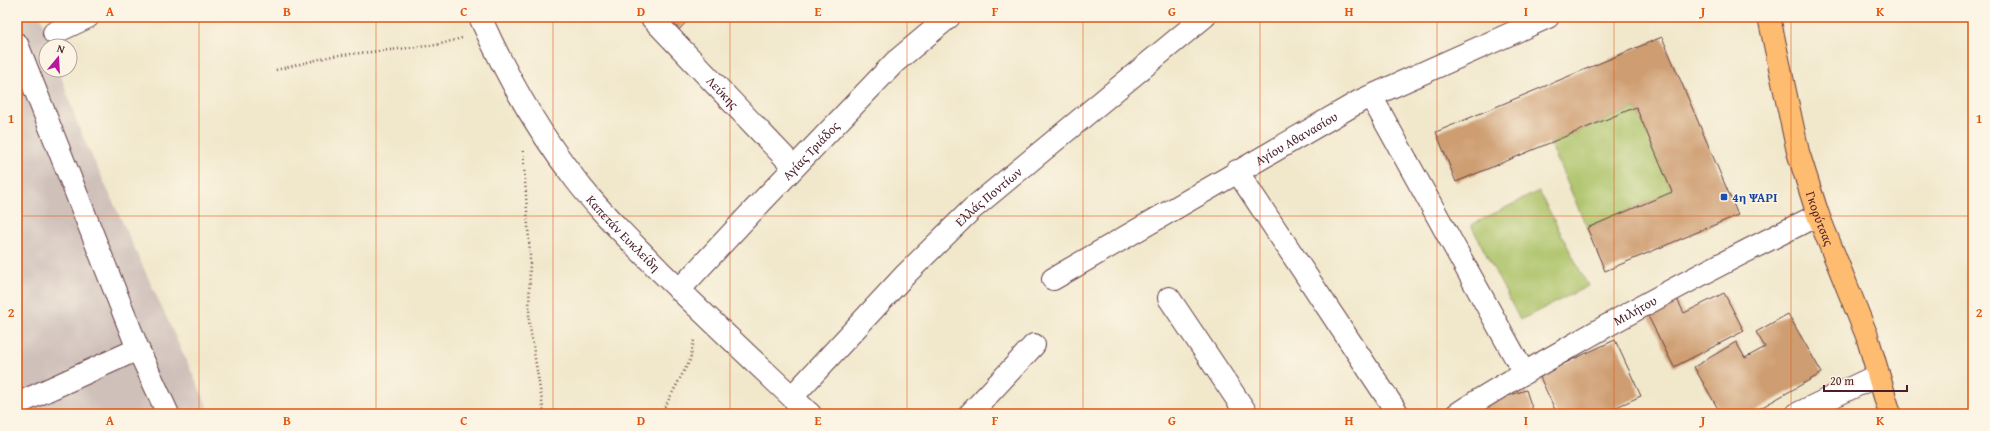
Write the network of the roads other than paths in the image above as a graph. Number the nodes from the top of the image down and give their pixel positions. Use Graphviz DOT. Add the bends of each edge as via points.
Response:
graph roads {
  1 [pos="88,17"];
  2 [pos="650,17"];
  3 [pos="949,17"];
  4 [pos="1204,17"];
  5 [pos="1548,17"];
  6 [pos="1769,17"];
  7 [pos="484,24"];
  8 [pos="54,33"];
  9 [pos="17,44"];
  10 [pos="1371,96"];
  11 [pos="794,167"];
  12 [pos="1238,171"];
  13 [pos="1818,215"];
  14 [pos="1053,279"];
  15 [pos="679,290"];
  16 [pos="1169,298"];
  17 [pos="1034,345"];
  18 [pos="138,349"];
  19 [pos="1524,373"];
  20 [pos="1878,375"];
  21 [pos="792,397"];
  22 [pos="17,404"];
  23 [pos="168,414"];
  24 [pos="810,414"];
  25 [pos="970,414"];
  26 [pos="1247,414"];
  27 [pos="1398,414"];
  28 [pos="1457,414"];
  29 [pos="1798,414"];
  30 [pos="1890,414"];
  1 -- 8 [label="street"];
  2 -- 11 [label="street, Λεύκης"];
  3 -- 11 [label="street, Αγίας Τριάδος" via="895,62"];
  4 -- 21 [label="street, Ελλάς Ποντίων" via="972,209 906,274"];
  5 -- 10 [label="street, Αγίου Αθανασίου"];
  6 -- 13 [label="main road, Γκορύτσας" via="1798,152"];
  7 -- 15 [label="street, Καπετάν Ευκλείδη" via="520,94 552,148 608,218"];
  9 -- 18 [label="street"];
  10 -- 12 [label="street, Αγίου Αθανασίου"];
  10 -- 19 [label="street"];
  11 -- 15 [label="street, Αγίας Τριάδος"];
  12 -- 14 [label="street, Αγίου Αθανασίου"];
  12 -- 27 [label="street"];
  13 -- 19 [label="street, Μιλήτου" via="1601,328"];
  13 -- 20 [label="main road, Γκορύτσας" via="1867,336"];
  15 -- 21 [label="street, Καπετάν Ευκλείδη"];
  16 -- 26 [label="street"];
  17 -- 25 [label="street"];
  18 -- 22 [label="street"];
  18 -- 23 [label="street"];
  19 -- 28 [label="street, Μιλήτου"];
  20 -- 29 [label="street"];
  20 -- 30 [label="main road, Γκορύτσας"];
  21 -- 24 [label="street, Καπετάν Ευκλείδη"];
}
